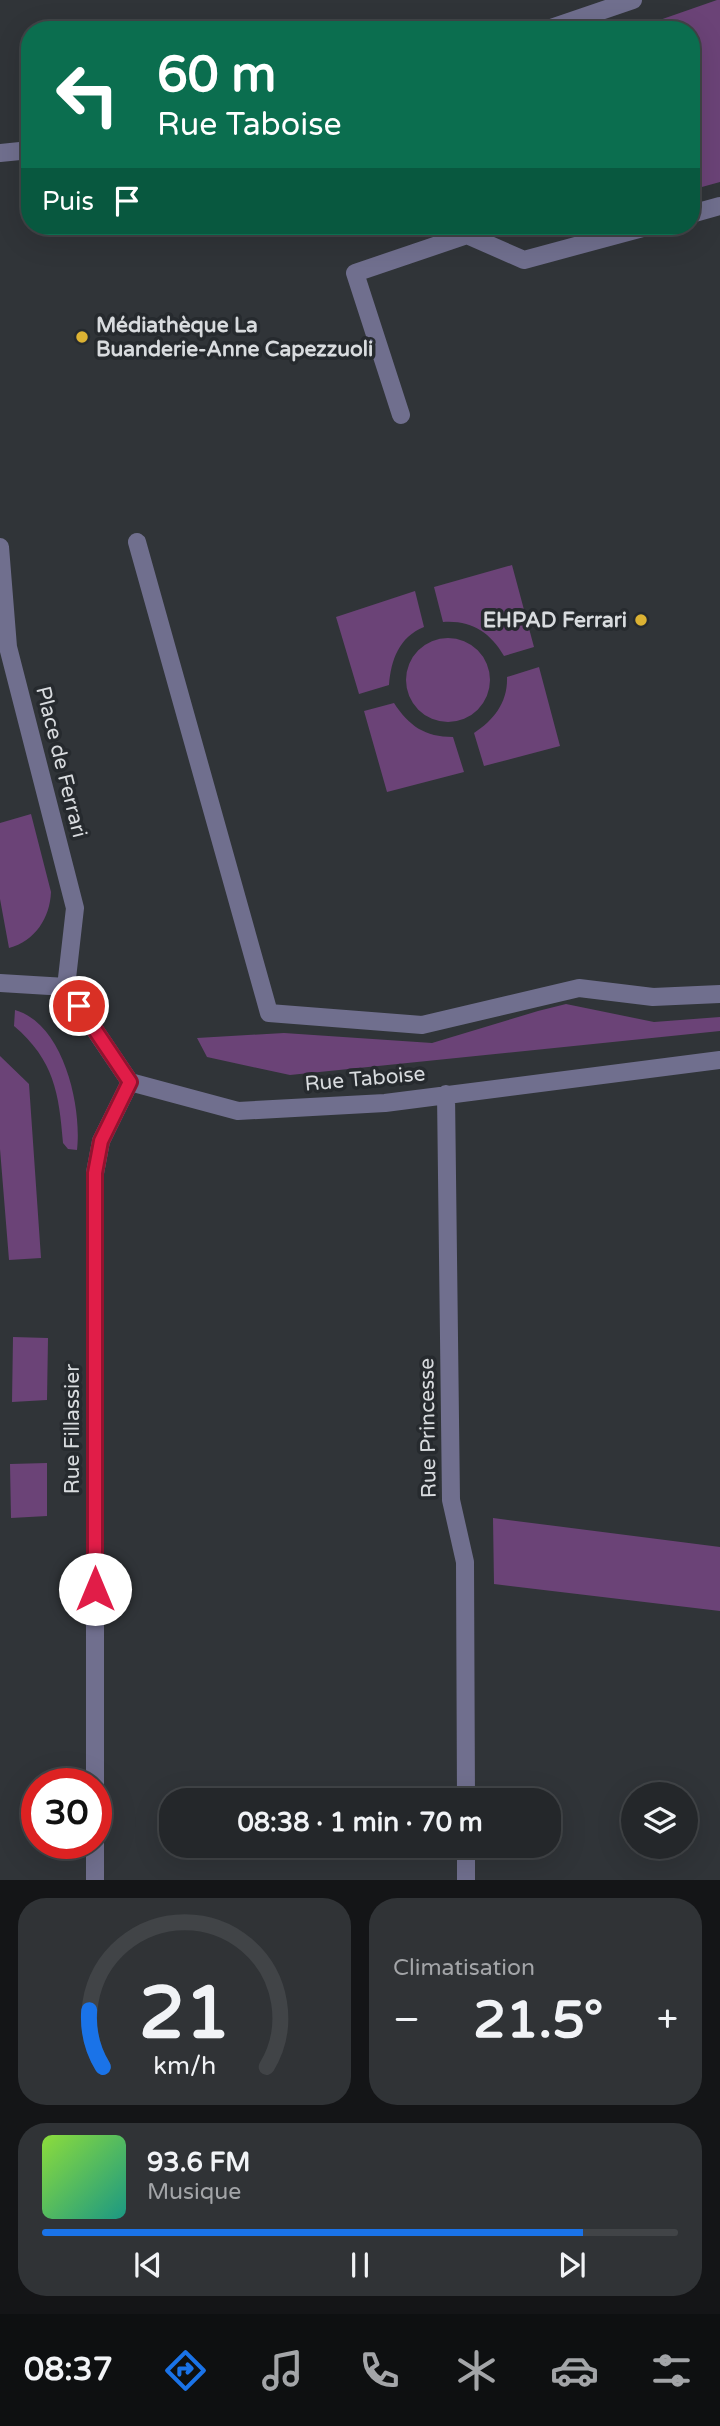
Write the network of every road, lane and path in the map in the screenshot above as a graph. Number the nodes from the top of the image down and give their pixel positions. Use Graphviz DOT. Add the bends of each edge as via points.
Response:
graph roads {
  1 [pos="633,0"];
  2 [pos="571,21"];
  3 [pos="21,151"];
  4 [pos="0,153"];
  5 [pos="720,206"];
  6 [pos="700,212"];
  7 [pos="464,235"];
  8 [pos="469,235"];
  9 [pos="617,235"];
  10 [pos="401,415"];
  11 [pos="137,542"];
  12 [pos="0,547"];
  13 [pos="0,983"];
  14 [pos="66,986"];
  15 [pos="720,995"];
  16 [pos="720,1060"];
  17 [pos="130,1082"];
  18 [pos="446,1094"];
  19 [pos="95,1768"];
  20 [pos="466,1788"];
  21 [pos="466,1858"];
  22 [pos="95,1859"];
  23 [pos="95,1880"];
  24 [pos="466,1880"];
  1 -- 2 [label="street"];
  3 -- 4 [label="street"];
  5 -- 6 [label="street"];
  7 -- 10 [label="street" via="355,273"];
  8 -- 9 [label="street" via="524,260"];
  11 -- 15 [label="street" via="269,1013 422,1025 579,988 653,998"];
  12 -- 14 [label="street, Place de Ferrari" via="8,647 75,908"];
  13 -- 14 [label="street"];
  14 -- 17 [label="street"];
  16 -- 18 [label="street, Rue Taboise"];
  17 -- 18 [label="street, Rue Taboise" via="238,1111 384,1103"];
  17 -- 19 [label="street, Rue Fillassier" via="101,1141 95,1173"];
  18 -- 20 [label="street, Rue Princesse" via="451,1500 465,1562"];
  21 -- 24 [label="street"];
  22 -- 23 [label="street"];
}
